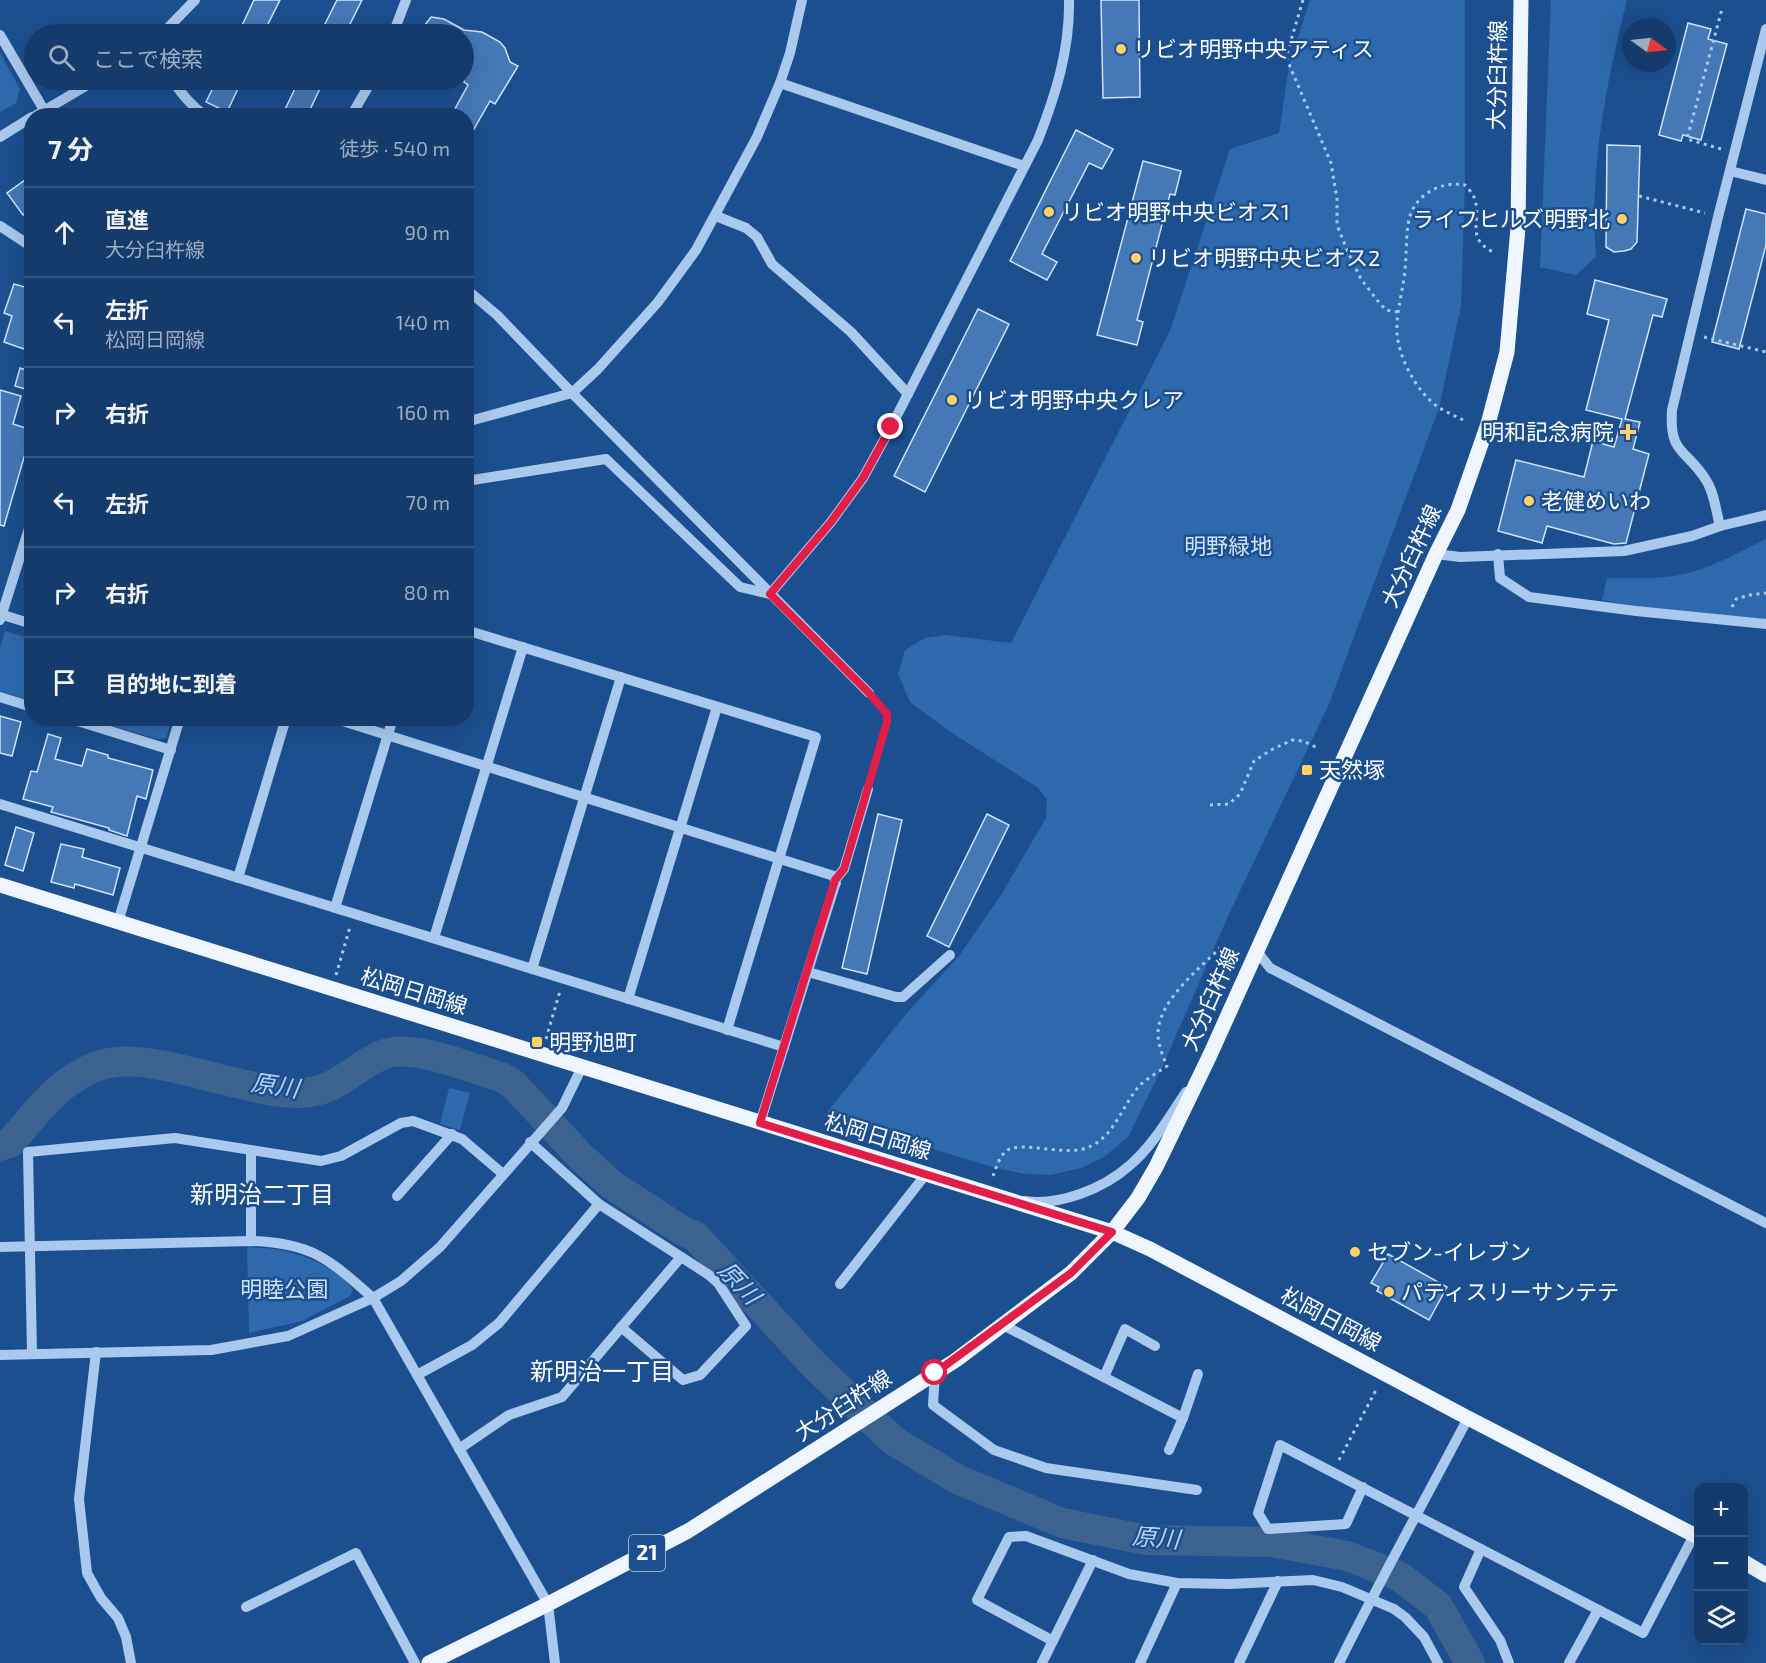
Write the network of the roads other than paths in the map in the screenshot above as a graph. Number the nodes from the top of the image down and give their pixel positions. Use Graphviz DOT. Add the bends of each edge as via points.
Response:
graph roads {
  1 [pos="195,0"];
  2 [pos="406,0"];
  3 [pos="802,0"];
  4 [pos="1069,0"];
  5 [pos="1521,0"];
  6 [pos="172,24"];
  7 [pos="397,24"];
  8 [pos="1766,29"];
  9 [pos="0,35"];
  10 [pos="780,83"];
  11 [pos="24,86"];
  12 [pos="26,90"];
  13 [pos="79,90"];
  14 [pos="180,90"];
  15 [pos="366,90"];
  16 [pos="34,108"];
  17 [pos="47,108"];
  18 [pos="196,108"];
  19 [pos="356,108"];
  20 [pos="24,122"];
  21 [pos="0,136"];
  22 [pos="1024,166"];
  23 [pos="1730,171"];
  24 [pos="1766,180"];
  25 [pos="716,216"];
  26 [pos="0,226"];
  27 [pos="24,242"];
  28 [pos="474,296"];
  29 [pos="572,393"];
  30 [pos="908,394"];
  31 [pos="474,420"];
  32 [pos="474,480"];
  33 [pos="1766,515"];
  34 [pos="1720,526"];
  35 [pos="24,544"];
  36 [pos="1436,554"];
  37 [pos="1498,554"];
  38 [pos="770,594"];
  39 [pos="1,616"];
  40 [pos="24,622"];
  41 [pos="1766,624"];
  42 [pos="474,632"];
  43 [pos="523,647"];
  44 [pos="621,677"];
  45 [pos="869,693"];
  46 [pos="0,697"];
  47 [pos="24,704"];
  48 [pos="717,707"];
  49 [pos="94,726"];
  50 [pos="178,726"];
  51 [pos="284,726"];
  52 [pos="357,726"];
  53 [pos="391,726"];
  54 [pos="388,736"];
  55 [pos="171,750"];
  56 [pos="486,766"];
  57 [pos="868,789"];
  58 [pos="584,797"];
  59 [pos="0,804"];
  60 [pos="680,827"];
  61 [pos="141,847"];
  62 [pos="779,858"];
  63 [pos="238,878"];
  64 [pos="835,880"];
  65 [pos="0,885"];
  66 [pos="335,908"];
  67 [pos="118,922"];
  68 [pos="434,938"];
  69 [pos="1256,950"];
  70 [pos="950,955"];
  71 [pos="532,969"];
  72 [pos="808,972"];
  73 [pos="628,999"];
  74 [pos="728,1030"];
  75 [pos="784,1047"];
  76 [pos="1210,1055"];
  77 [pos="582,1067"];
  78 [pos="760,1123"];
  79 [pos="452,1134"];
  80 [pos="532,1140"];
  81 [pos="252,1151"];
  82 [pos="503,1174"];
  83 [pos="926,1174"];
  84 [pos="398,1196"];
  85 [pos="998,1197"];
  86 [pos="599,1204"];
  87 [pos="1766,1223"];
  88 [pos="1112,1232"];
  89 [pos="251,1241"];
  90 [pos="29,1247"];
  91 [pos="0,1248"];
  92 [pos="681,1257"];
  93 [pos="840,1284"];
  94 [pos="373,1299"];
  95 [pos="1003,1325"];
  96 [pos="621,1327"];
  97 [pos="1155,1346"];
  98 [pos="96,1352"];
  99 [pos="32,1353"];
  100 [pos="0,1354"];
  101 [pos="935,1373"];
  102 [pos="1198,1374"];
  103 [pos="417,1375"];
  104 [pos="1104,1377"];
  105 [pos="1183,1418"];
  106 [pos="1468,1418"];
  107 [pos="459,1449"];
  108 [pos="1169,1450"];
  109 [pos="1363,1487"];
  110 [pos="1197,1490"];
  111 [pos="1417,1515"];
  112 [pos="1694,1535"];
  113 [pos="1695,1537"];
  114 [pos="1481,1549"];
  115 [pos="1093,1560"];
  116 [pos="1748,1565"];
  117 [pos="1766,1575"];
  118 [pos="1278,1581"];
  119 [pos="1177,1583"];
  120 [pos="1371,1599"];
  121 [pos="548,1604"];
  122 [pos="246,1607"];
  123 [pos="1599,1610"];
  124 [pos="1053,1641"];
  125 [pos="131,1663"];
  126 [pos="415,1663"];
  127 [pos="429,1663"];
  128 [pos="555,1663"];
  129 [pos="1042,1663"];
  130 [pos="1140,1663"];
  131 [pos="1239,1663"];
  132 [pos="1339,1663"];
  133 [pos="1438,1663"];
  134 [pos="1509,1663"];
  135 [pos="1569,1663"];
  1 -- 6 [label="street"];
  2 -- 7 [label="street"];
  3 -- 10 [label="street"];
  4 -- 22 [label="street" via="1067,39 1058,85"];
  5 -- 36 [label="main road, 大分臼杵線 / 21" via="1518,228 1507,352 1488,424 1458,510"];
  8 -- 23 [label="street"];
  9 -- 11 [label="street"];
  10 -- 22 [label="street"];
  10 -- 25 [label="street"];
  12 -- 16 [label="street"];
  13 -- 17 [label="street"];
  14 -- 18 [label="street"];
  15 -- 19 [label="street"];
  20 -- 21 [label="street"];
  22 -- 30 [label="street"];
  23 -- 24 [label="street"];
  23 -- 34 [label="street" via="1672,410 1672,437 1707,480"];
  25 -- 29 [label="street" via="658,302"];
  25 -- 30 [label="street" via="757,237 772,264 851,332"];
  26 -- 27 [label="street"];
  28 -- 29 [label="street"];
  29 -- 31 [label="street"];
  29 -- 38 [label="street"];
  30 -- 38 [label="street" via="863,478"];
  32 -- 38 [label="street" via="606,459 740,587"];
  33 -- 34 [label="street"];
  34 -- 37 [label="street" via="1624,551"];
  35 -- 39 [label="street"];
  36 -- 37 [label="street"];
  36 -- 69 [label="main road, 大分臼杵線 / 21"];
  37 -- 41 [label="street" via="1500,578 1529,597"];
  38 -- 45 [label="street"];
  39 -- 40 [label="street"];
  42 -- 43 [label="street"];
  43 -- 44 [label="street"];
  43 -- 56 [label="street"];
  44 -- 48 [label="street"];
  44 -- 58 [label="street"];
  46 -- 47 [label="street"];
  48 -- 60 [label="street"];
  48 -- 62 [label="street" via="816,737"];
  49 -- 55 [label="street"];
  50 -- 55 [label="street"];
  51 -- 63 [label="street"];
  52 -- 54 [label="street"];
  53 -- 54 [label="street"];
  54 -- 56 [label="street"];
  54 -- 66 [label="street"];
  55 -- 61 [label="street"];
  56 -- 58 [label="street"];
  56 -- 68 [label="street"];
  57 -- 64 [label="street" via="844,869"];
  58 -- 60 [label="street"];
  58 -- 71 [label="street"];
  59 -- 61 [label="street"];
  60 -- 62 [label="street"];
  60 -- 73 [label="street"];
  61 -- 63 [label="street"];
  61 -- 67 [label="street"];
  62 -- 64 [label="street" via="830,874"];
  62 -- 74 [label="street"];
  63 -- 66 [label="street"];
  64 -- 72 [label="street"];
  65 -- 67 [label="main road, 松岡日岡線"];
  66 -- 68 [label="street"];
  67 -- 77 [label="main road, 松岡日岡線"];
  68 -- 71 [label="street"];
  69 -- 76 [label="main road, 大分臼杵線 / 21"];
  69 -- 87 [label="street" via="1270,968"];
  70 -- 72 [label="street" via="903,997 896,998"];
  71 -- 73 [label="street"];
  72 -- 75 [label="street"];
  73 -- 74 [label="street"];
  74 -- 75 [label="street"];
  75 -- 78 [label="street"];
  76 -- 85 [label="street" via="1143,1150 1110,1180 1060,1199 1033,1202"];
  76 -- 88 [label="main road, 大分臼杵線 / 21" via="1156,1167"];
  77 -- 78 [label="main road, 松岡日岡線"];
  77 -- 80 [label="street" via="562,1108"];
  78 -- 83 [label="main road, 松岡日岡線"];
  79 -- 81 [label="street" via="409,1121 328,1160"];
  79 -- 82 [label="street"];
  79 -- 84 [label="street"];
  80 -- 82 [label="street"];
  80 -- 86 [label="street"];
  81 -- 89 [label="street"];
  81 -- 90 [label="street" via="175,1138 28,1152"];
  82 -- 94 [label="street" via="440,1247"];
  83 -- 85 [label="main road, 松岡日岡線"];
  83 -- 93 [label="street"];
  85 -- 88 [label="main road, 松岡日岡線"];
  86 -- 92 [label="street"];
  86 -- 103 [label="street" via="499,1323 472,1345"];
  88 -- 95 [label="main road, 大分臼杵線 / 21" via="1071,1273"];
  88 -- 106 [label="main road, 松岡日岡線"];
  89 -- 90 [label="street"];
  89 -- 94 [label="street" via="276,1242 316,1253 336,1265"];
  90 -- 91 [label="street"];
  90 -- 99 [label="street"];
  92 -- 96 [label="street"];
  92 -- 96 [label="street" via="718,1283 746,1326 700,1375 683,1380"];
  94 -- 98 [label="street" via="288,1336 211,1350"];
  94 -- 103 [label="street"];
  95 -- 101 [label="main road, 大分臼杵線 / 21"];
  95 -- 104 [label="street"];
  96 -- 107 [label="street" via="562,1397 509,1415"];
  97 -- 104 [label="street" via="1125,1329"];
  98 -- 99 [label="street"];
  98 -- 125 [label="street" via="79,1499 87,1573 118,1618"];
  99 -- 100 [label="street"];
  101 -- 110 [label="street" via="933,1405 994,1450 1046,1468"];
  101 -- 121 [label="main road, 大分臼杵線 / 21" via="688,1531"];
  102 -- 105 [label="street"];
  103 -- 107 [label="street"];
  104 -- 105 [label="street"];
  105 -- 108 [label="street"];
  106 -- 111 [label="street"];
  106 -- 112 [label="main road, 松岡日岡線"];
  107 -- 121 [label="street"];
  109 -- 109 [label="street" via="1280,1444 1258,1513 1268,1529 1346,1524"];
  109 -- 111 [label="street"];
  111 -- 114 [label="street"];
  111 -- 120 [label="street"];
  113 -- 123 [label="street" via="1643,1633"];
  114 -- 123 [label="street"];
  114 -- 134 [label="street" via="1464,1587 1500,1640"];
  115 -- 119 [label="street" via="1130,1574"];
  115 -- 124 [label="street"];
  115 -- 124 [label="street" via="1026,1536 1009,1538 977,1600"];
  116 -- 117 [label="main road"];
  118 -- 119 [label="street"];
  118 -- 120 [label="street" via="1325,1582"];
  118 -- 131 [label="street"];
  119 -- 130 [label="street"];
  120 -- 132 [label="street"];
  120 -- 133 [label="street" via="1405,1617 1432,1648"];
  121 -- 127 [label="main road, 大分臼杵線 / 21"];
  121 -- 128 [label="street"];
  122 -- 126 [label="street" via="356,1553"];
  123 -- 135 [label="street"];
  124 -- 129 [label="street"];
}
